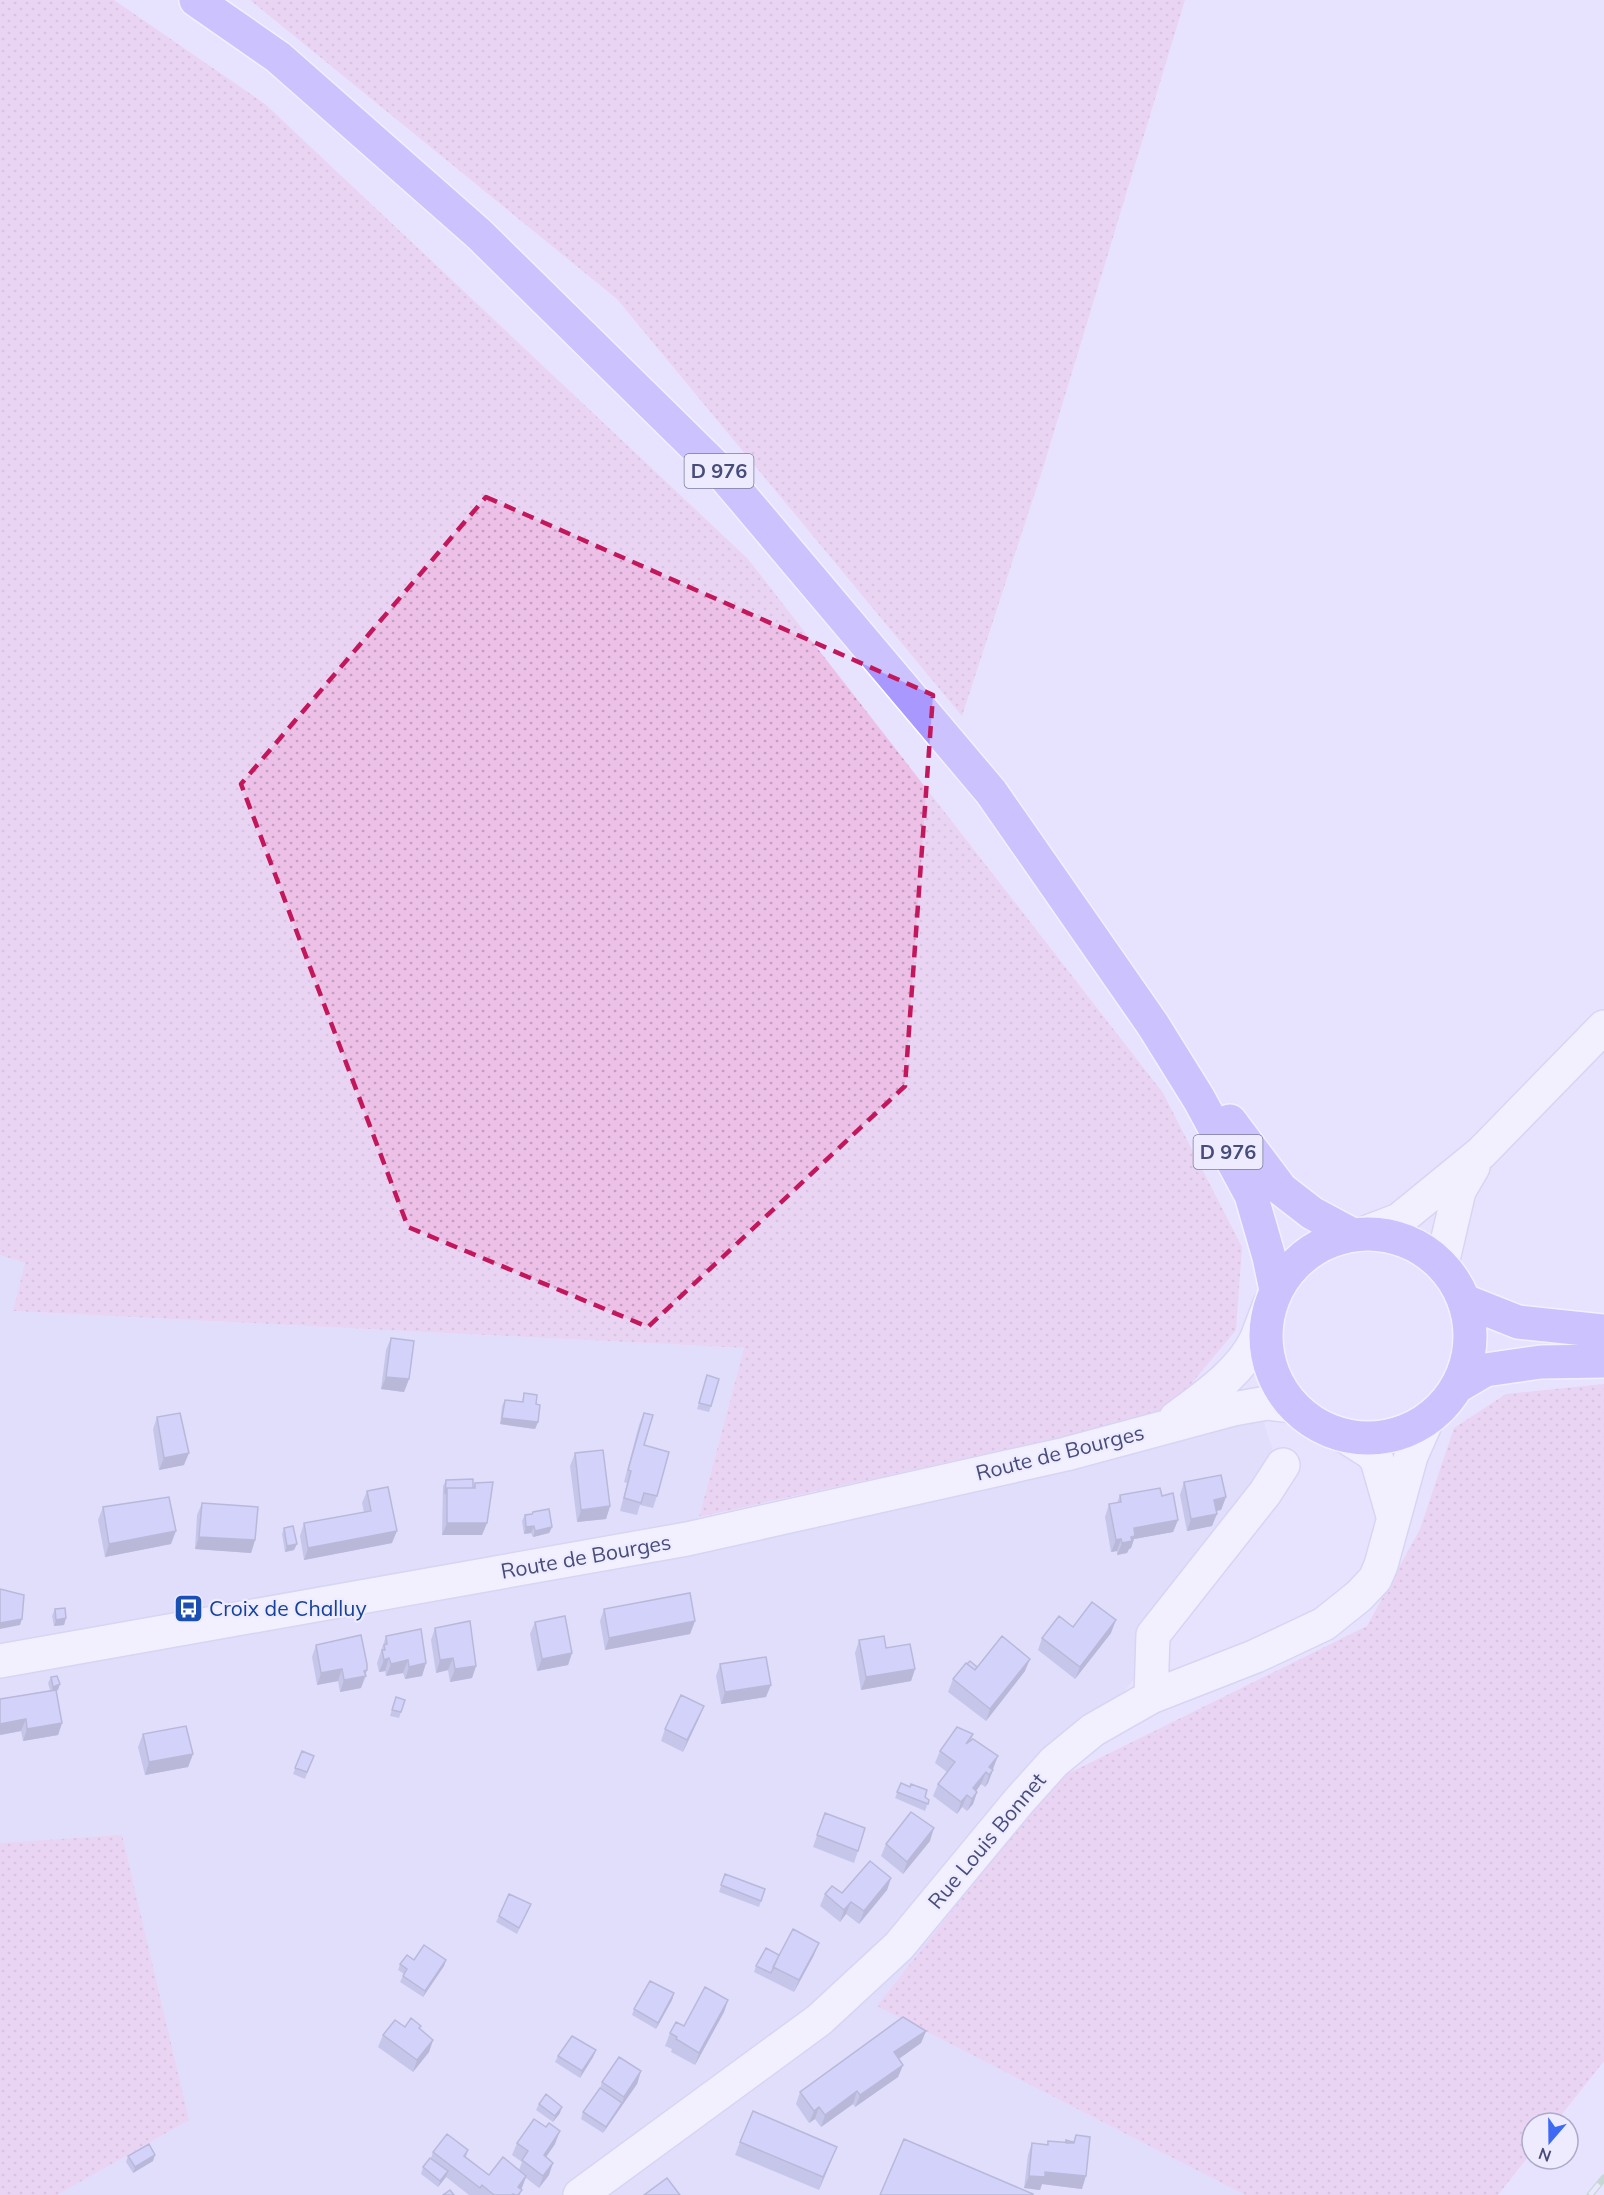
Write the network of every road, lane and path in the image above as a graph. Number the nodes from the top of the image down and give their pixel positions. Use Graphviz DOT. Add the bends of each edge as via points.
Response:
graph roads {
  1 [pos="196,0"];
  2 [pos="1153,1025"];
  3 [pos="1604,1027"];
  4 [pos="1481,1153"];
  5 [pos="1358,1234"];
  6 [pos="1442,1264"];
  7 [pos="1273,1297"];
  8 [pos="1465,1301"];
  9 [pos="1604,1331"];
  10 [pos="1604,1361"];
  11 [pos="1458,1386"];
  12 [pos="1292,1406"];
  13 [pos="1427,1420"];
  14 [pos="1165,1426"];
  15 [pos="1345,1436"];
  16 [pos="1283,1465"];
  17 [pos="1394,1518"];
  18 [pos="0,1661"];
  19 [pos="1151,1697"];
  20 [pos="580,2195"];
  1 -- 2 [label="main road, D 976" via="278,57 479,234 721,472 991,792"];
  2 -- 5 [label="main road, D 976" via="1281,1189 1312,1213"];
  2 -- 7 [label="main road, D 976" via="1251,1195 1269,1257"];
  3 -- 4 [label="street"];
  4 -- 5 [label="street" via="1399,1220"];
  4 -- 6 [label="street" via="1459,1191"];
  5 -- 6 [label="main road" via="1399,1238 1423,1249"];
  5 -- 7 [label="main road" via="1328,1241 1300,1258"];
  6 -- 8 [label="main road"];
  7 -- 12 [label="main road" via="1265,1336 1271,1372"];
  7 -- 14 [label="street, Route de Bourges" via="1255,1341 1237,1368"];
  8 -- 9 [label="main road" via="1518,1322"];
  8 -- 11 [label="main road" via="1471,1342 1468,1363"];
  10 -- 11 [label="main road" via="1541,1362 1485,1370"];
  11 -- 13 [label="main road"];
  12 -- 14 [label="street, Route de Bourges" via="1267,1403 1233,1408"];
  12 -- 15 [label="main road" via="1312,1422"];
  13 -- 15 [label="main road" via="1385,1438"];
  13 -- 17 [label="street, Rue Louis Bonnet" via="1411,1456"];
  14 -- 18 [label="street, Route de Bourges" via="1066,1454 687,1539"];
  15 -- 17 [label="street, Rue Louis Bonnet" via="1377,1460"];
  16 -- 19 [label="street" via="1153,1635"];
  17 -- 19 [label="street, Rue Louis Bonnet" via="1376,1579 1324,1624 1256,1656"];
  19 -- 20 [label="street, Rue Louis Bonnet" via="1093,1730 1054,1762 899,1946 819,2020"];
}
